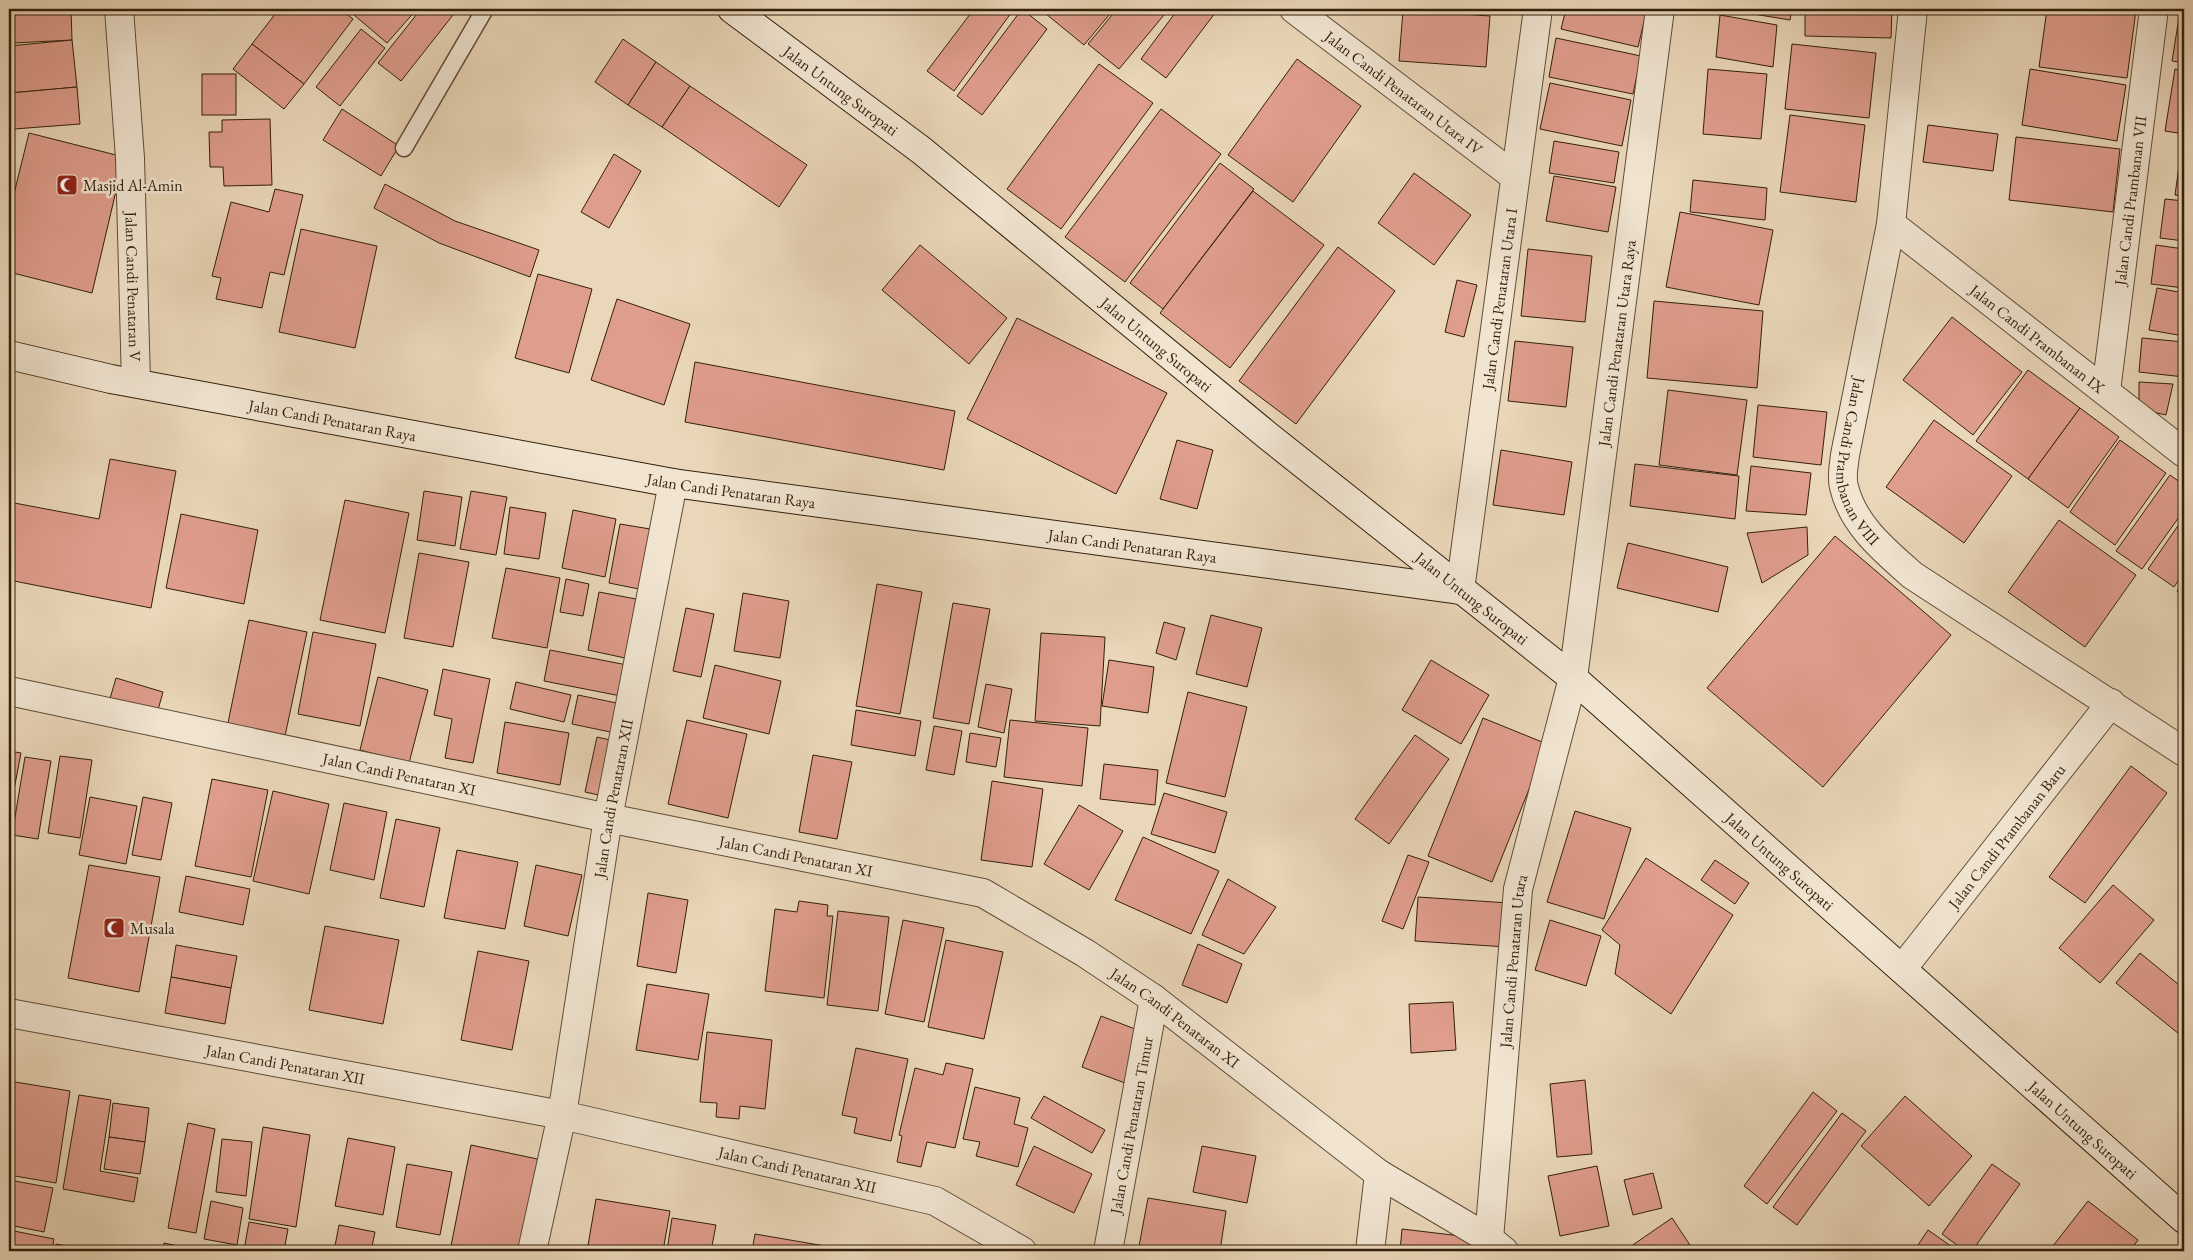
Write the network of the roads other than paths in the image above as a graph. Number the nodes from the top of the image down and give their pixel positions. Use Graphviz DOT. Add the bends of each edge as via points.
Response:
graph roads {
  1 [pos="119,9"];
  2 [pos="485,9"];
  3 [pos="732,9"];
  4 [pos="1294,9"];
  5 [pos="1538,9"];
  6 [pos="1660,9"];
  7 [pos="1913,9"];
  8 [pos="2154,9"];
  9 [pos="404,148"];
  10 [pos="1514,176"];
  11 [pos="1891,224"];
  12 [pos="9,355"];
  13 [pos="136,383"];
  14 [pos="2106,391"];
  15 [pos="2184,453"];
  16 [pos="673,483"];
  17 [pos="1460,590"];
  18 [pos="1573,678"];
  19 [pos="9,691"];
  20 [pos="2111,703"];
  21 [pos="2184,752"];
  22 [pos="608,818"];
  23 [pos="1902,969"];
  24 [pos="1154,999"];
  25 [pos="9,1013"];
  26 [pos="562,1115"];
  27 [pos="1379,1174"];
  28 [pos="2184,1220"];
  29 [pos="1494,1247"];
  30 [pos="532,1251"];
  31 [pos="1022,1251"];
  32 [pos="1108,1251"];
  33 [pos="1370,1251"];
  1 -- 13 [label="street, Jalan Candi Penataran V" via="130,158"];
  2 -- 9 [label="lane"];
  3 -- 17 [label="street, Jalan Untung Suropati" via="921,150"];
  4 -- 10 [label="street, Jalan Candi Penataran Utara IV"];
  5 -- 10 [label="street, Jalan Candi Penataran Utara I"];
  6 -- 18 [label="street, Jalan Candi Penataran Utara Raya"];
  7 -- 11 [label="street, Jalan Candi Prambanan VIII"];
  8 -- 14 [label="street, Jalan Candi Prambanan VII"];
  10 -- 17 [label="street, Jalan Candi Penataran Utara I"];
  11 -- 14 [label="street, Jalan Candi Prambanan IX"];
  11 -- 20 [label="street, Jalan Candi Prambanan VIII" via="1845,455 1843,486 1858,521 1912,574"];
  12 -- 13 [label="street, Jalan Candi Penataran Raya"];
  13 -- 16 [label="street, Jalan Candi Penataran Raya"];
  14 -- 15 [label="street, Jalan Candi Prambanan IX"];
  16 -- 17 [label="street, Jalan Candi Penataran Raya"];
  16 -- 22 [label="street, Jalan Candi Penataran XII"];
  17 -- 18 [label="street, Jalan Untung Suropati"];
  18 -- 23 [label="street, Jalan Untung Suropati"];
  18 -- 29 [label="street, Jalan Candi Penataran Utara" via="1518,889"];
  19 -- 22 [label="street, Jalan Candi Penataran XI"];
  20 -- 21 [label="street, Jalan Candi Prambanan VIII"];
  20 -- 23 [label="street, Jalan Candi Prambanan Baru"];
  22 -- 24 [label="street, Jalan Candi Penataran XI" via="984,893 1085,953"];
  22 -- 26 [label="street, Jalan Candi Penataran XII"];
  23 -- 28 [label="street, Jalan Untung Suropati"];
  24 -- 27 [label="street, Jalan Candi Penataran XI"];
  24 -- 32 [label="street, Jalan Candi Penataran Timur"];
  25 -- 26 [label="street, Jalan Candi Penataran XII"];
  26 -- 30 [label="street"];
  26 -- 31 [label="street, Jalan Candi Penataran XII" via="935,1201"];
  27 -- 29 [label="street, Jalan Candi Penataran XI"];
  27 -- 33 [label="street"];
}
